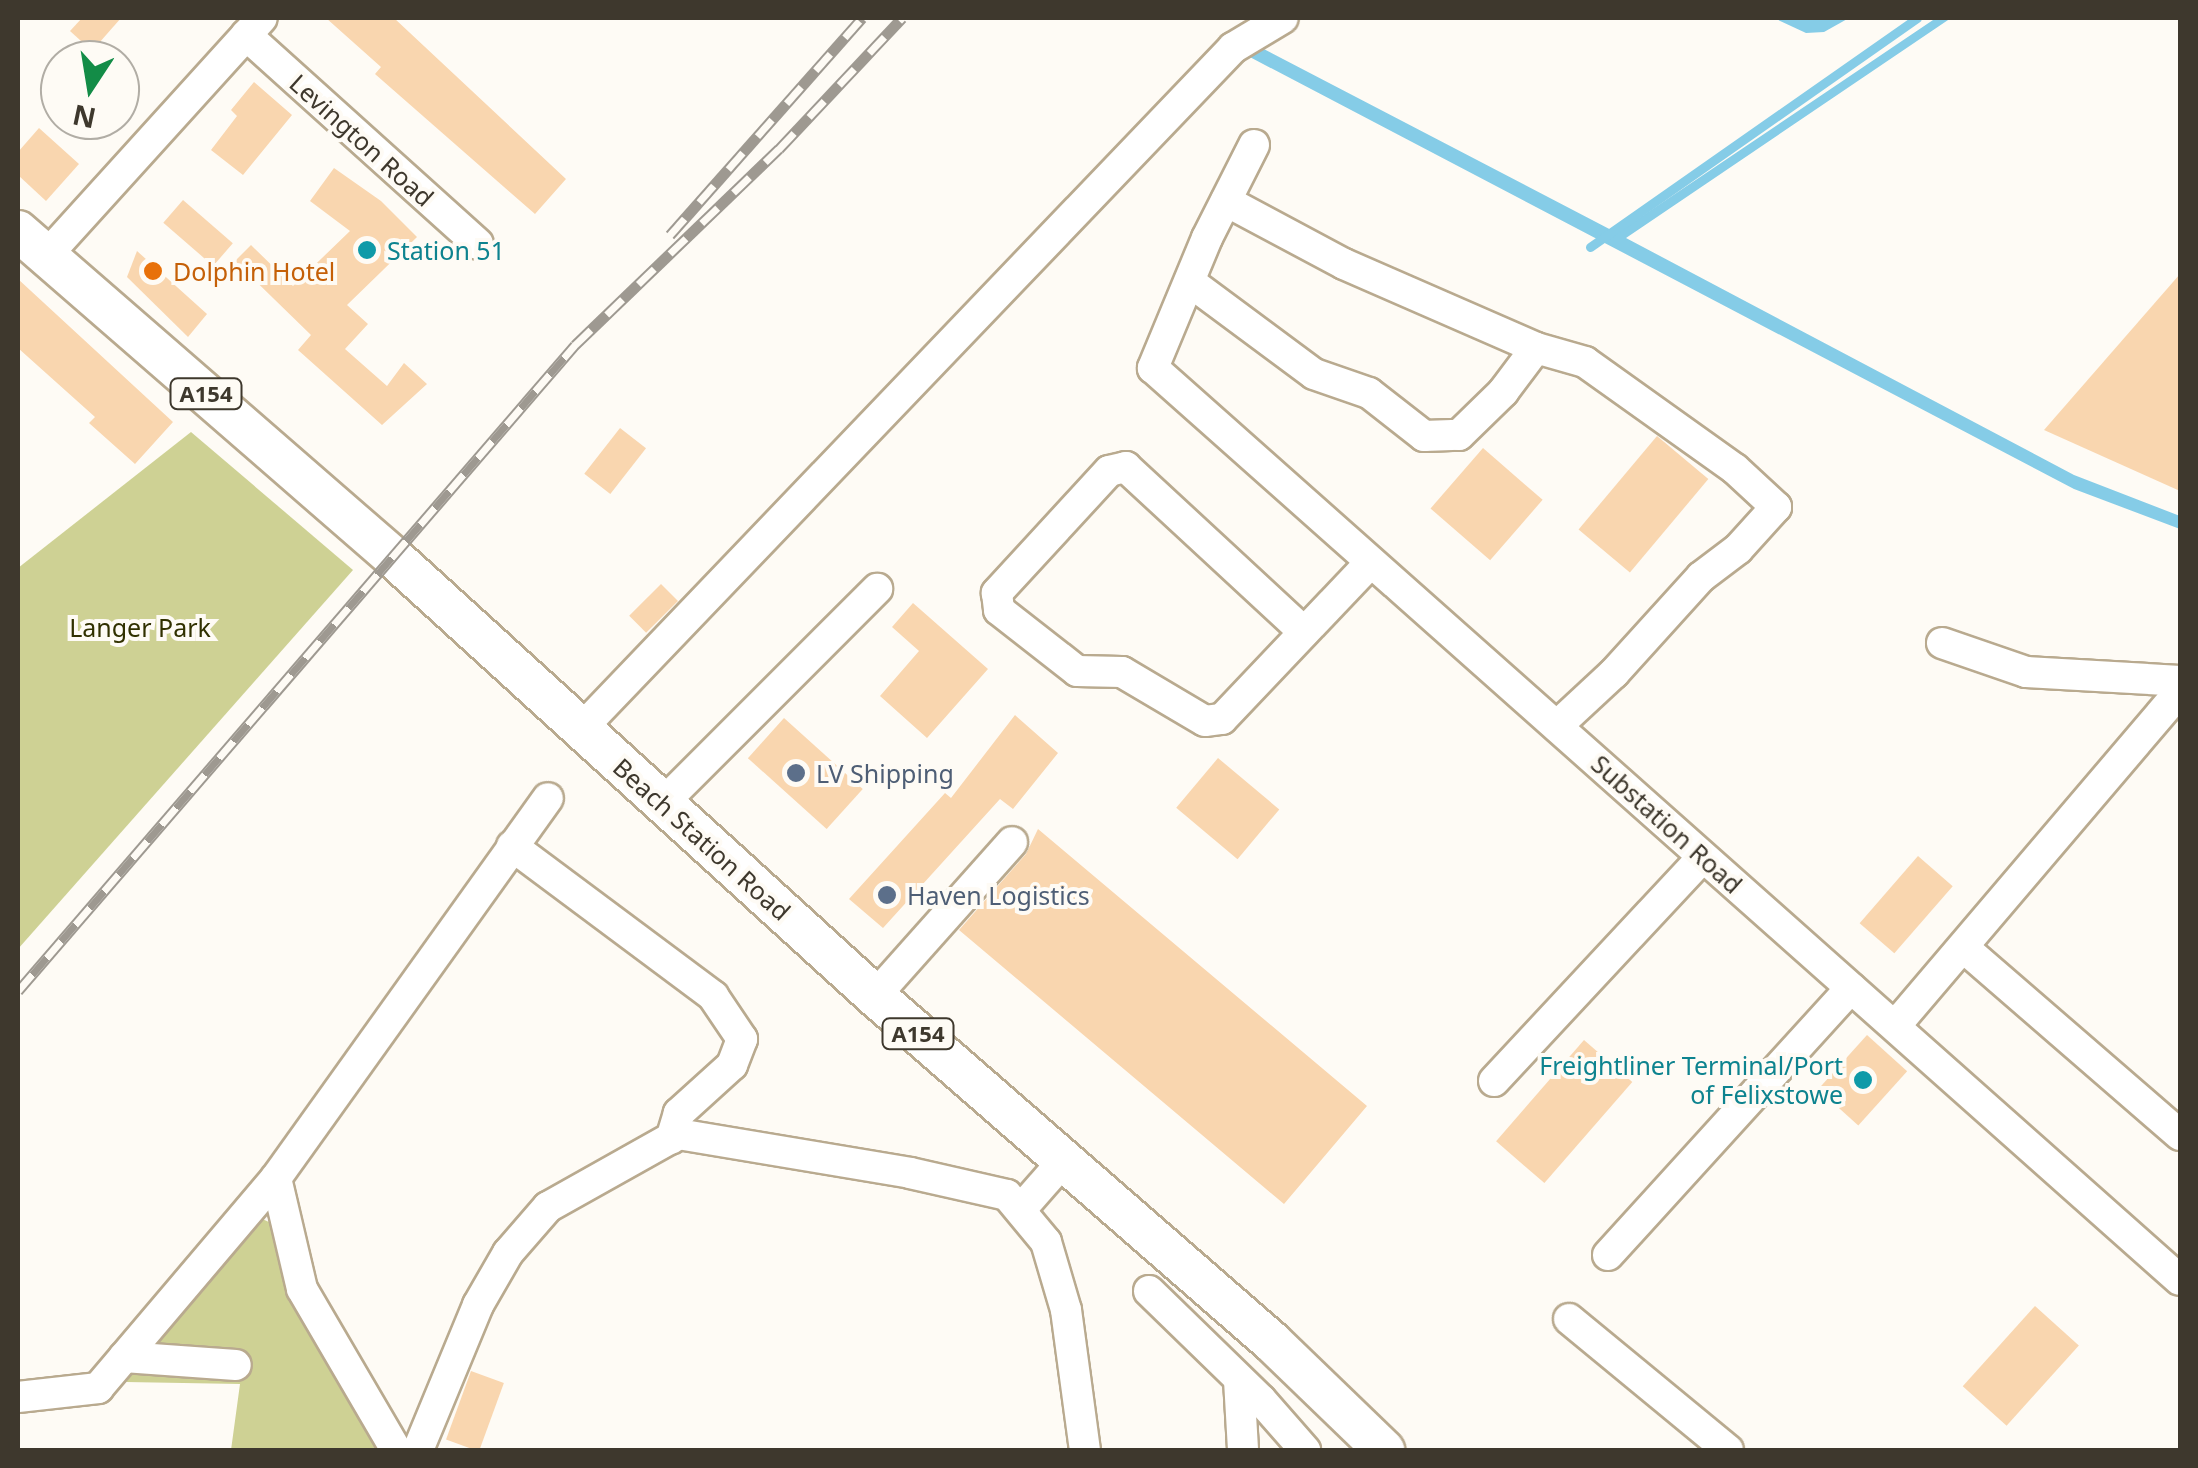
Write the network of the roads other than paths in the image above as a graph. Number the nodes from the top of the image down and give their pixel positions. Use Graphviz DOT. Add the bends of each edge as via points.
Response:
graph roads {
  1 [pos="1283,18"];
  2 [pos="254,26"];
  3 [pos="1254,145"];
  4 [pos="1226,201"];
  5 [pos="32,243"];
  6 [pos="478,244"];
  7 [pos="1190,282"];
  8 [pos="1536,348"];
  9 [pos="1372,562"];
  10 [pos="877,589"];
  11 [pos="1304,632"];
  12 [pos="1942,643"];
  13 [pos="2180,680"];
  14 [pos="2180,691"];
  15 [pos="1557,726"];
  16 [pos="581,729"];
  17 [pos="548,798"];
  18 [pos="663,803"];
  19 [pos="1012,842"];
  20 [pos="512,846"];
  21 [pos="1703,856"];
  22 [pos="1963,946"];
  23 [pos="1851,988"];
  24 [pos="875,996"];
  25 [pos="1895,1026"];
  26 [pos="1494,1082"];
  27 [pos="2180,1135"];
  28 [pos="671,1139"];
  29 [pos="1066,1159"];
  30 [pos="276,1178"];
  31 [pos="1022,1208"];
  32 [pos="1608,1255"];
  33 [pos="2180,1280"];
  34 [pos="1149,1291"];
  35 [pos="1569,1320"];
  36 [pos="124,1357"];
  37 [pos="236,1365"];
  38 [pos="1239,1380"];
  39 [pos="18,1397"];
  40 [pos="396,1450"];
  41 [pos="418,1450"];
  42 [pos="1085,1450"];
  43 [pos="1243,1450"];
  44 [pos="1305,1450"];
  45 [pos="1384,1450"];
  46 [pos="1728,1450"];
  1 -- 16 [label="street" via="1233,48"];
  2 -- 5 [label="street"];
  2 -- 6 [label="street, Levington Road"];
  3 -- 4 [label="street"];
  4 -- 7 [label="street"];
  4 -- 8 [label="street" via="1344,264"];
  5 -- 16 [label="main road, Beach Station Road / A154"];
  7 -- 8 [label="street" via="1314,374 1369,393 1424,436 1459,434"];
  7 -- 9 [label="street, Substation Road" via="1154,368"];
  8 -- 15 [label="street" via="1585,362 1735,469 1776,507"];
  9 -- 11 [label="street"];
  9 -- 15 [label="street, Substation Road"];
  10 -- 18 [label="street"];
  11 -- 11 [label="street" via="1222,719 1205,721 1122,672 1077,671 998,610 997,593 1108,471 1126,467"];
  12 -- 13 [label="street" via="2026,672"];
  14 -- 22 [label="street"];
  15 -- 21 [label="street, Substation Road"];
  16 -- 18 [label="main road, Beach Station Road / A154"];
  17 -- 20 [label="street"];
  18 -- 24 [label="main road, Beach Station Road / A154"];
  19 -- 24 [label="street"];
  20 -- 28 [label="street" via="713,996 742,1039 732,1065 679,1113"];
  20 -- 30 [label="street"];
  21 -- 23 [label="street, Substation Road"];
  21 -- 26 [label="street"];
  22 -- 25 [label="street"];
  22 -- 27 [label="street"];
  23 -- 25 [label="street, Substation Road"];
  23 -- 32 [label="street"];
  24 -- 29 [label="main road, Beach Station Road / A154"];
  25 -- 33 [label="street, Substation Road"];
  28 -- 31 [label="street" via="678,1134 910,1172 1007,1195"];
  28 -- 41 [label="street" via="548,1206 508,1253 478,1305"];
  29 -- 31 [label="street"];
  29 -- 45 [label="main road, Beach Station Road / A154"];
  30 -- 36 [label="street"];
  30 -- 40 [label="street" via="302,1289"];
  31 -- 42 [label="street" via="1046,1242 1066,1310"];
  34 -- 38 [label="street"];
  35 -- 46 [label="street"];
  36 -- 37 [label="street"];
  36 -- 39 [label="street" via="98,1388"];
  38 -- 43 [label="street"];
  38 -- 44 [label="street"];
}
